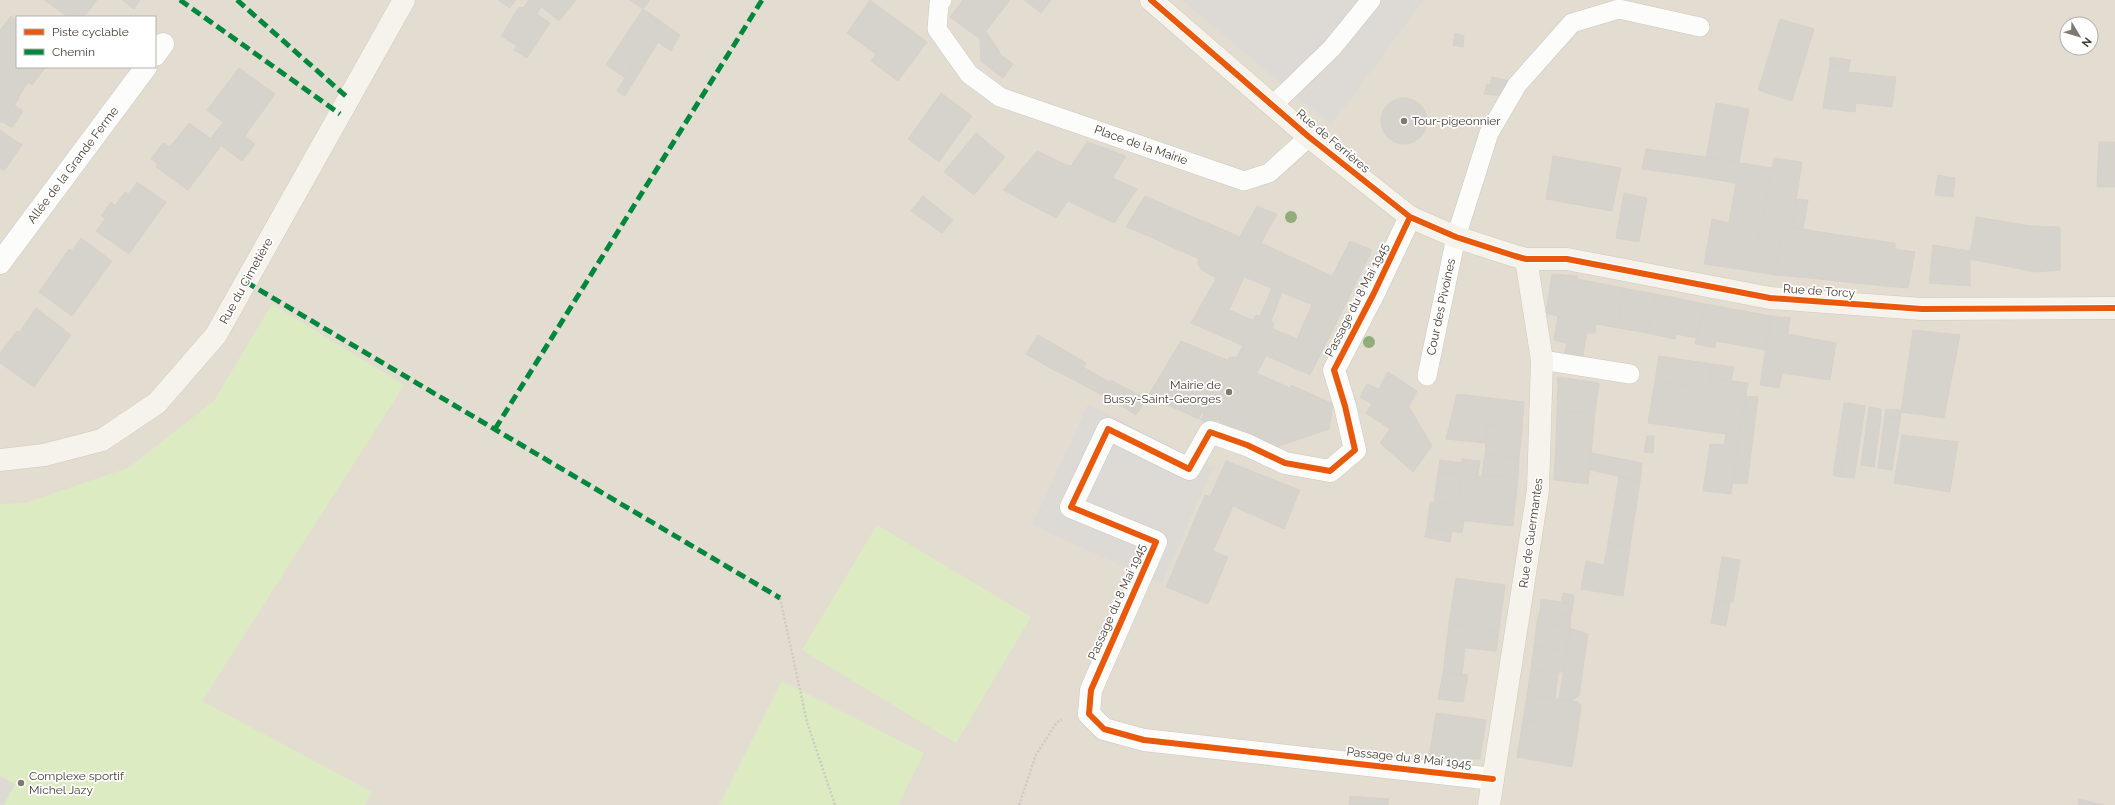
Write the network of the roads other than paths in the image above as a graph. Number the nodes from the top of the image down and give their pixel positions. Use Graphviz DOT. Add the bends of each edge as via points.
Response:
graph roads {
  1 [pos="404,0"];
  2 [pos="942,0"];
  3 [pos="1151,0"];
  4 [pos="1371,0"];
  5 [pos="1700,27"];
  6 [pos="145,68"];
  7 [pos="1273,105"];
  8 [pos="1309,137"];
  9 [pos="1410,217"];
  10 [pos="1456,237"];
  11 [pos="1526,259"];
  12 [pos="0,263"];
  13 [pos="2115,308"];
  14 [pos="1542,360"];
  15 [pos="1630,374"];
  16 [pos="1427,376"];
  17 [pos="0,460"];
  18 [pos="1493,779"];
  19 [pos="1489,805"];
  1 -- 17 [label="street, Rue du Cimetière" via="216,335 156,403 102,440 44,455"];
  2 -- 8 [label="lane, Place de la Mairie" via="939,4 937,29 969,74 1000,97 1244,180 1269,173"];
  3 -- 7 [label="street, Rue de Ferrières"];
  4 -- 7 [label="lane" via="1332,48"];
  5 -- 10 [label="lane, Cour des Pivoines" via="1619,9 1572,23 1518,85 1502,108 1489,133"];
  6 -- 12 [label="street, Allée de la Grande Ferme"];
  7 -- 8 [label="street, Rue de Ferrières"];
  8 -- 9 [label="street, Rue de Ferrières"];
  9 -- 10 [label="street, Rue de Ferrières"];
  9 -- 18 [label="street, Passage du 8 Mai 1945" via="1334,370 1355,450 1330,471 1285,463 1210,432 1189,469 1108,429 1071,507 1156,542 1091,690 1089,714 1104,729 1144,740"];
  10 -- 11 [label="street, Rue de Ferrières"];
  10 -- 16 [label="lane, Cour des Pivoines"];
  11 -- 13 [label="street, Rue de Torcy" via="1567,259 1770,298 1922,309"];
  11 -- 14 [label="street, Rue de Guermantes"];
  14 -- 15 [label="lane"];
  14 -- 18 [label="street, Rue de Guermantes" via="1538,490"];
  18 -- 19 [label="street, Rue de Guermantes"];
}
